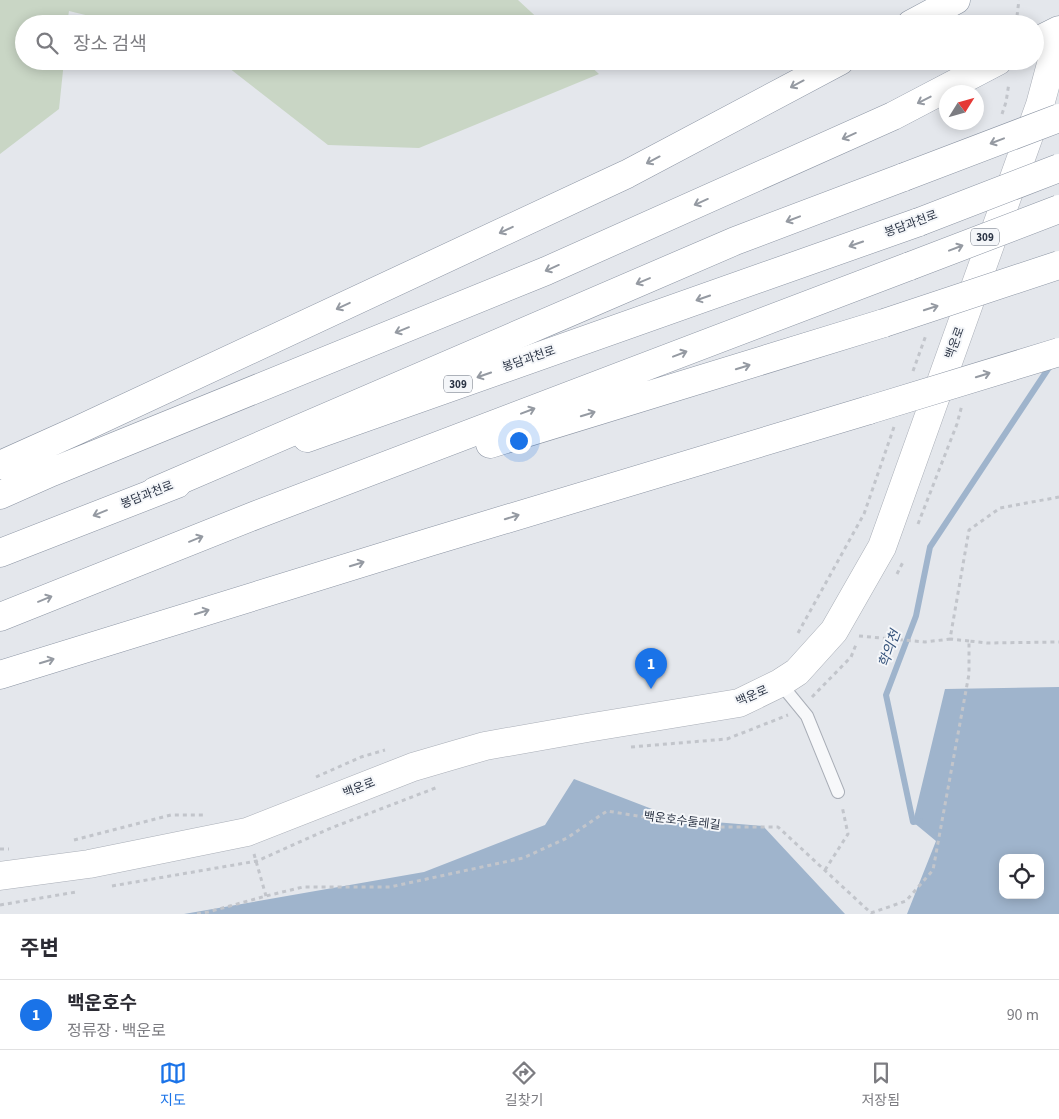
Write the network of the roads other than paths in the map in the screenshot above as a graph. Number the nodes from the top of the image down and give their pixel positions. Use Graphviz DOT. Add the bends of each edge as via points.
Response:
graph roads {
  1 [pos="956,0"];
  2 [pos="928,15"];
  3 [pos="1059,30"];
  4 [pos="1059,34"];
  5 [pos="1044,38"];
  6 [pos="823,70"];
  7 [pos="1002,70"];
  8 [pos="1059,118"];
  9 [pos="1059,168"];
  10 [pos="1059,209"];
  11 [pos="1059,265"];
  12 [pos="1059,352"];
  13 [pos="0,465"];
  14 [pos="155,491"];
  15 [pos="0,495"];
  16 [pos="256,515"];
  17 [pos="0,554"];
  18 [pos="0,617"];
  19 [pos="0,675"];
  20 [pos="780,683"];
  21 [pos="838,792"];
  22 [pos="0,876"];
  1 -- 2 [label="main road"];
  3 -- 5 [label="main road"];
  4 -- 20 [label="main road, 백운로" via="1040,105 882,547 834,631 798,672"];
  6 -- 13 [label="main road, one-way" via="627,174"];
  7 -- 15 [label="main road, one-way" via="546,272"];
  8 -- 14 [label="main road, one-way, bridge" via="735,241"];
  9 -- 14 [label="main road, 봉담과천로 / 309, one-way, bridge" via="919,222"];
  16 -- 10 [label="main road, 309, one-way, bridge"];
  16 -- 11 [label="main road, one-way, bridge" via="884,323"];
  19 -- 12 [label="main road, one-way, bridge"];
  14 -- 17 [label="main road, 봉담과천로 / 309, one-way"];
  18 -- 16 [label="main road, 309, one-way"];
  20 -- 21 [label="lane" via="806,716"];
  20 -- 22 [label="main road, 백운로" via="739,703 485,746 413,767 246,832 89,864"];
}
